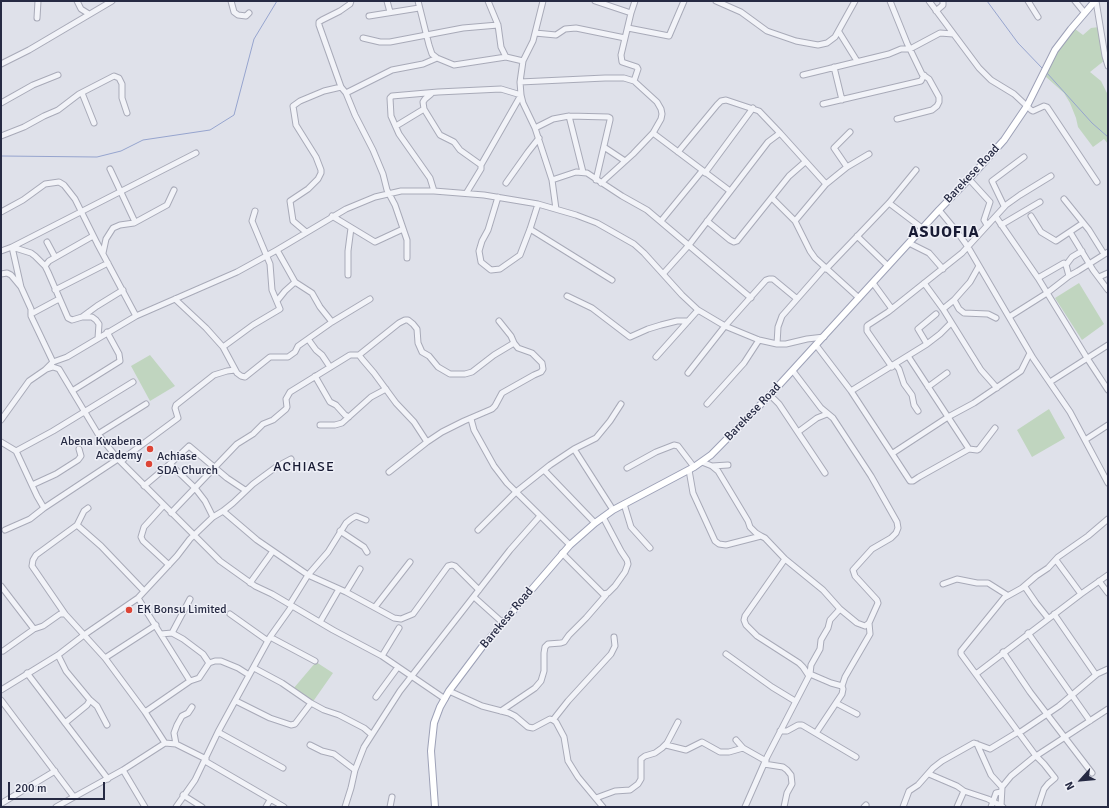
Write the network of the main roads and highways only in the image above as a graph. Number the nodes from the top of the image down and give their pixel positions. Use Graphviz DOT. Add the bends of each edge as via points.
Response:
graph roads {
  1 [pos="1096,1"];
  2 [pos="435,806"];
  1 -- 2 [label="main road, Barekese Road" via="1084,12 1055,50 1027,106 1010,132 793,371 702,462 613,510 570,544 482,647 449,691 436,716 431,740"];
}
